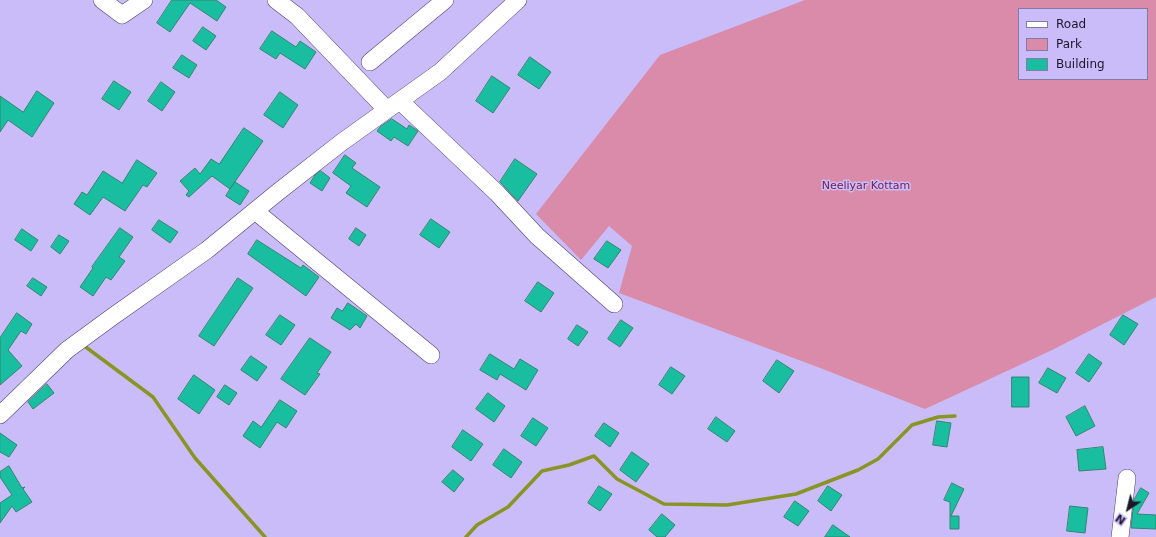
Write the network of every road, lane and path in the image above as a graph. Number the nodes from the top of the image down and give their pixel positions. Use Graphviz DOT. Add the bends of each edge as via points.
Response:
graph roads {
  1 [pos="102,0"];
  2 [pos="144,0"];
  3 [pos="276,0"];
  4 [pos="445,0"];
  5 [pos="518,0"];
  6 [pos="370,62"];
  7 [pos="393,105"];
  8 [pos="255,211"];
  9 [pos="614,304"];
  10 [pos="431,355"];
  11 [pos="0,415"];
  12 [pos="1127,478"];
  13 [pos="1120,537"];
  1 -- 2 [label="street" via="122,14"];
  3 -- 7 [label="street" via="297,16"];
  4 -- 6 [label="street"];
  5 -- 7 [label="street" via="440,72"];
  7 -- 8 [label="street"];
  7 -- 9 [label="street" via="497,193 537,236"];
  8 -- 10 [label="street"];
  8 -- 11 [label="street" via="207,250 68,350"];
  12 -- 13 [label="street"];
}
